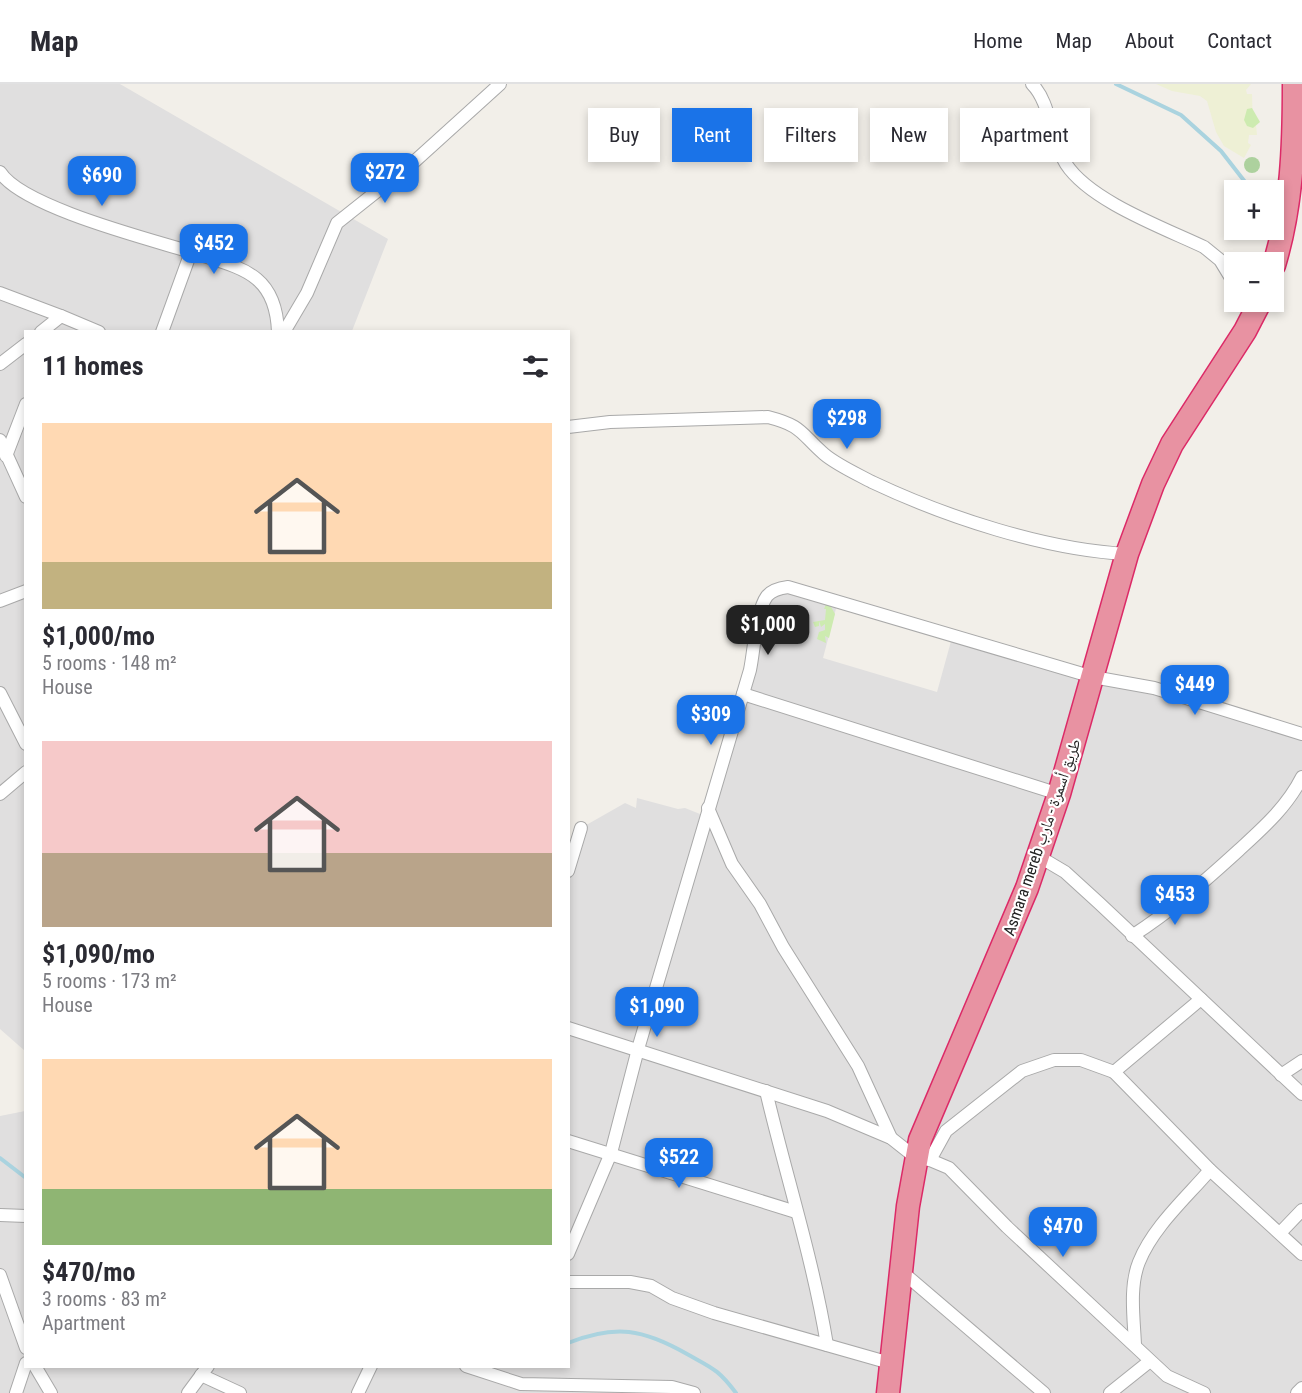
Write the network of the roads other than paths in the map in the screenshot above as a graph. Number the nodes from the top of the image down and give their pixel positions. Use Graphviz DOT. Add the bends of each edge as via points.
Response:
graph roads {
  1 [pos="500,84"];
  2 [pos="1032,84"];
  3 [pos="1294,84"];
  4 [pos="0,172"];
  5 [pos="191,252"];
  6 [pos="1277,252"];
  7 [pos="1224,267"];
  8 [pos="0,293"];
  9 [pos="1254,312"];
  10 [pos="55,323"];
  11 [pos="89,330"];
  12 [pos="163,330"];
  13 [pos="278,330"];
  14 [pos="285,330"];
  15 [pos="24,346"];
  16 [pos="0,364"];
  17 [pos="24,409"];
  18 [pos="570,427"];
  19 [pos="0,440"];
  20 [pos="6,456"];
  21 [pos="24,494"];
  22 [pos="1127,554"];
  23 [pos="24,592"];
  24 [pos="0,601"];
  25 [pos="1093,677"];
  26 [pos="0,693"];
  27 [pos="743,694"];
  28 [pos="1302,734"];
  29 [pos="24,740"];
  30 [pos="24,774"];
  31 [pos="1302,777"];
  32 [pos="0,794"];
  33 [pos="1059,794"];
  34 [pos="708,808"];
  35 [pos="581,828"];
  36 [pos="1038,856"];
  37 [pos="570,864"];
  38 [pos="1132,936"];
  39 [pos="1201,999"];
  40 [pos="570,1029"];
  41 [pos="638,1050"];
  42 [pos="1302,1061"];
  43 [pos="1114,1072"];
  44 [pos="1281,1075"];
  45 [pos="766,1091"];
  46 [pos="1302,1094"];
  47 [pos="891,1138"];
  48 [pos="570,1142"];
  49 [pos="611,1153"];
  50 [pos="923,1158"];
  51 [pos="1209,1170"];
  52 [pos="1302,1210"];
  53 [pos="796,1212"];
  54 [pos="0,1215"];
  55 [pos="24,1216"];
  56 [pos="1280,1233"];
  57 [pos="570,1249"];
  58 [pos="1302,1254"];
  59 [pos="900,1270"];
  60 [pos="0,1275"];
  61 [pos="570,1282"];
  62 [pos="24,1342"];
  63 [pos="826,1345"];
  64 [pos="1136,1345"];
  65 [pos="1150,1361"];
  66 [pos="890,1363"];
  67 [pos="24,1368"];
  68 [pos="36,1368"];
  69 [pos="370,1368"];
  70 [pos="472,1368"];
  71 [pos="204,1371"];
  72 [pos="1302,1388"];
  73 [pos="635,1390"];
  74 [pos="16,1393"];
  75 [pos="51,1393"];
  76 [pos="188,1393"];
  77 [pos="240,1393"];
  78 [pos="358,1393"];
  79 [pos="694,1393"];
  80 [pos="888,1393"];
  81 [pos="1044,1393"];
  82 [pos="1110,1393"];
  83 [pos="1204,1393"];
  84 [pos="1297,1393"];
  1 -- 14 [label="street" via="416,161 337,223 307,293"];
  2 -- 7 [label="street" via="1046,105 1052,136 1066,165 1086,188 1204,247"];
  3 -- 6 [label="highway" via="1291,185"];
  4 -- 5 [label="street" via="14,188 51,205"];
  5 -- 12 [label="street"];
  5 -- 13 [label="street" via="247,270 262,283 273,297"];
  8 -- 10 [label="street"];
  9 -- 22 [label="highway, Asmara mereb طريق أسمرة - مارب" via="1172,444"];
  10 -- 11 [label="street"];
  15 -- 16 [label="street"];
  17 -- 20 [label="street"];
  18 -- 22 [label="street" via="768,417 789,422 825,455 872,482 956,516 1063,547"];
  19 -- 20 [label="street"];
  20 -- 21 [label="street"];
  22 -- 25 [label="highway, Asmara mereb طريق أسمرة - مارب"];
  23 -- 24 [label="street"];
  25 -- 27 [label="street" via="788,586 767,596 761,610"];
  25 -- 28 [label="street" via="1154,688"];
  25 -- 33 [label="highway, Asmara mereb طريق أسمرة - مارب"];
  26 -- 29 [label="street"];
  27 -- 33 [label="street"];
  27 -- 34 [label="street"];
  30 -- 32 [label="street"];
  31 -- 38 [label="street" via="1272,819 1198,888"];
  33 -- 36 [label="highway, Asmara mereb طريق أسمرة - مارب"];
  34 -- 41 [label="street"];
  34 -- 47 [label="street" via="732,864 858,1066"];
  35 -- 37 [label="street"];
  36 -- 38 [label="street" via="1065,872"];
  36 -- 50 [label="highway, Asmara mereb طريق أسمرة - مارب" via="1015,922 927,1120"];
  38 -- 39 [label="street"];
  39 -- 43 [label="street"];
  39 -- 44 [label="street"];
  40 -- 41 [label="street"];
  41 -- 45 [label="street"];
  41 -- 49 [label="street"];
  42 -- 44 [label="street"];
  43 -- 50 [label="street" via="1081,1060 1054,1060 1022,1071 946,1131"];
  43 -- 51 [label="street"];
  44 -- 46 [label="street"];
  45 -- 47 [label="street"];
  45 -- 53 [label="street"];
  47 -- 50 [label="street"];
  48 -- 49 [label="street"];
  49 -- 53 [label="street"];
  49 -- 57 [label="street"];
  50 -- 59 [label="highway, Asmara mereb طريق أسمرة - مارب"];
  50 -- 64 [label="street" via="949,1168 961,1178 1007,1227"];
  51 -- 56 [label="street"];
  51 -- 64 [label="street" via="1155,1235 1138,1263 1133,1297"];
  52 -- 56 [label="street"];
  53 -- 63 [label="street" via="818,1292"];
  54 -- 55 [label="street"];
  56 -- 58 [label="street"];
  59 -- 66 [label="highway, Asmara mereb طريق أسمرة - مارب"];
  59 -- 81 [label="street"];
  60 -- 62 [label="street"];
  61 -- 63 [label="street" via="651,1286 672,1299"];
  63 -- 66 [label="street"];
  64 -- 65 [label="street"];
  65 -- 82 [label="street"];
  65 -- 83 [label="street" via="1167,1376"];
  66 -- 80 [label="highway, Asmara mereb طريق أسمرة - مارب"];
  67 -- 74 [label="street"];
  68 -- 75 [label="street"];
  69 -- 78 [label="street"];
  70 -- 73 [label="street" via="521,1384"];
  71 -- 76 [label="street"];
  71 -- 77 [label="street"];
  72 -- 84 [label="street"];
  73 -- 79 [label="street" via="672,1387"];
}
